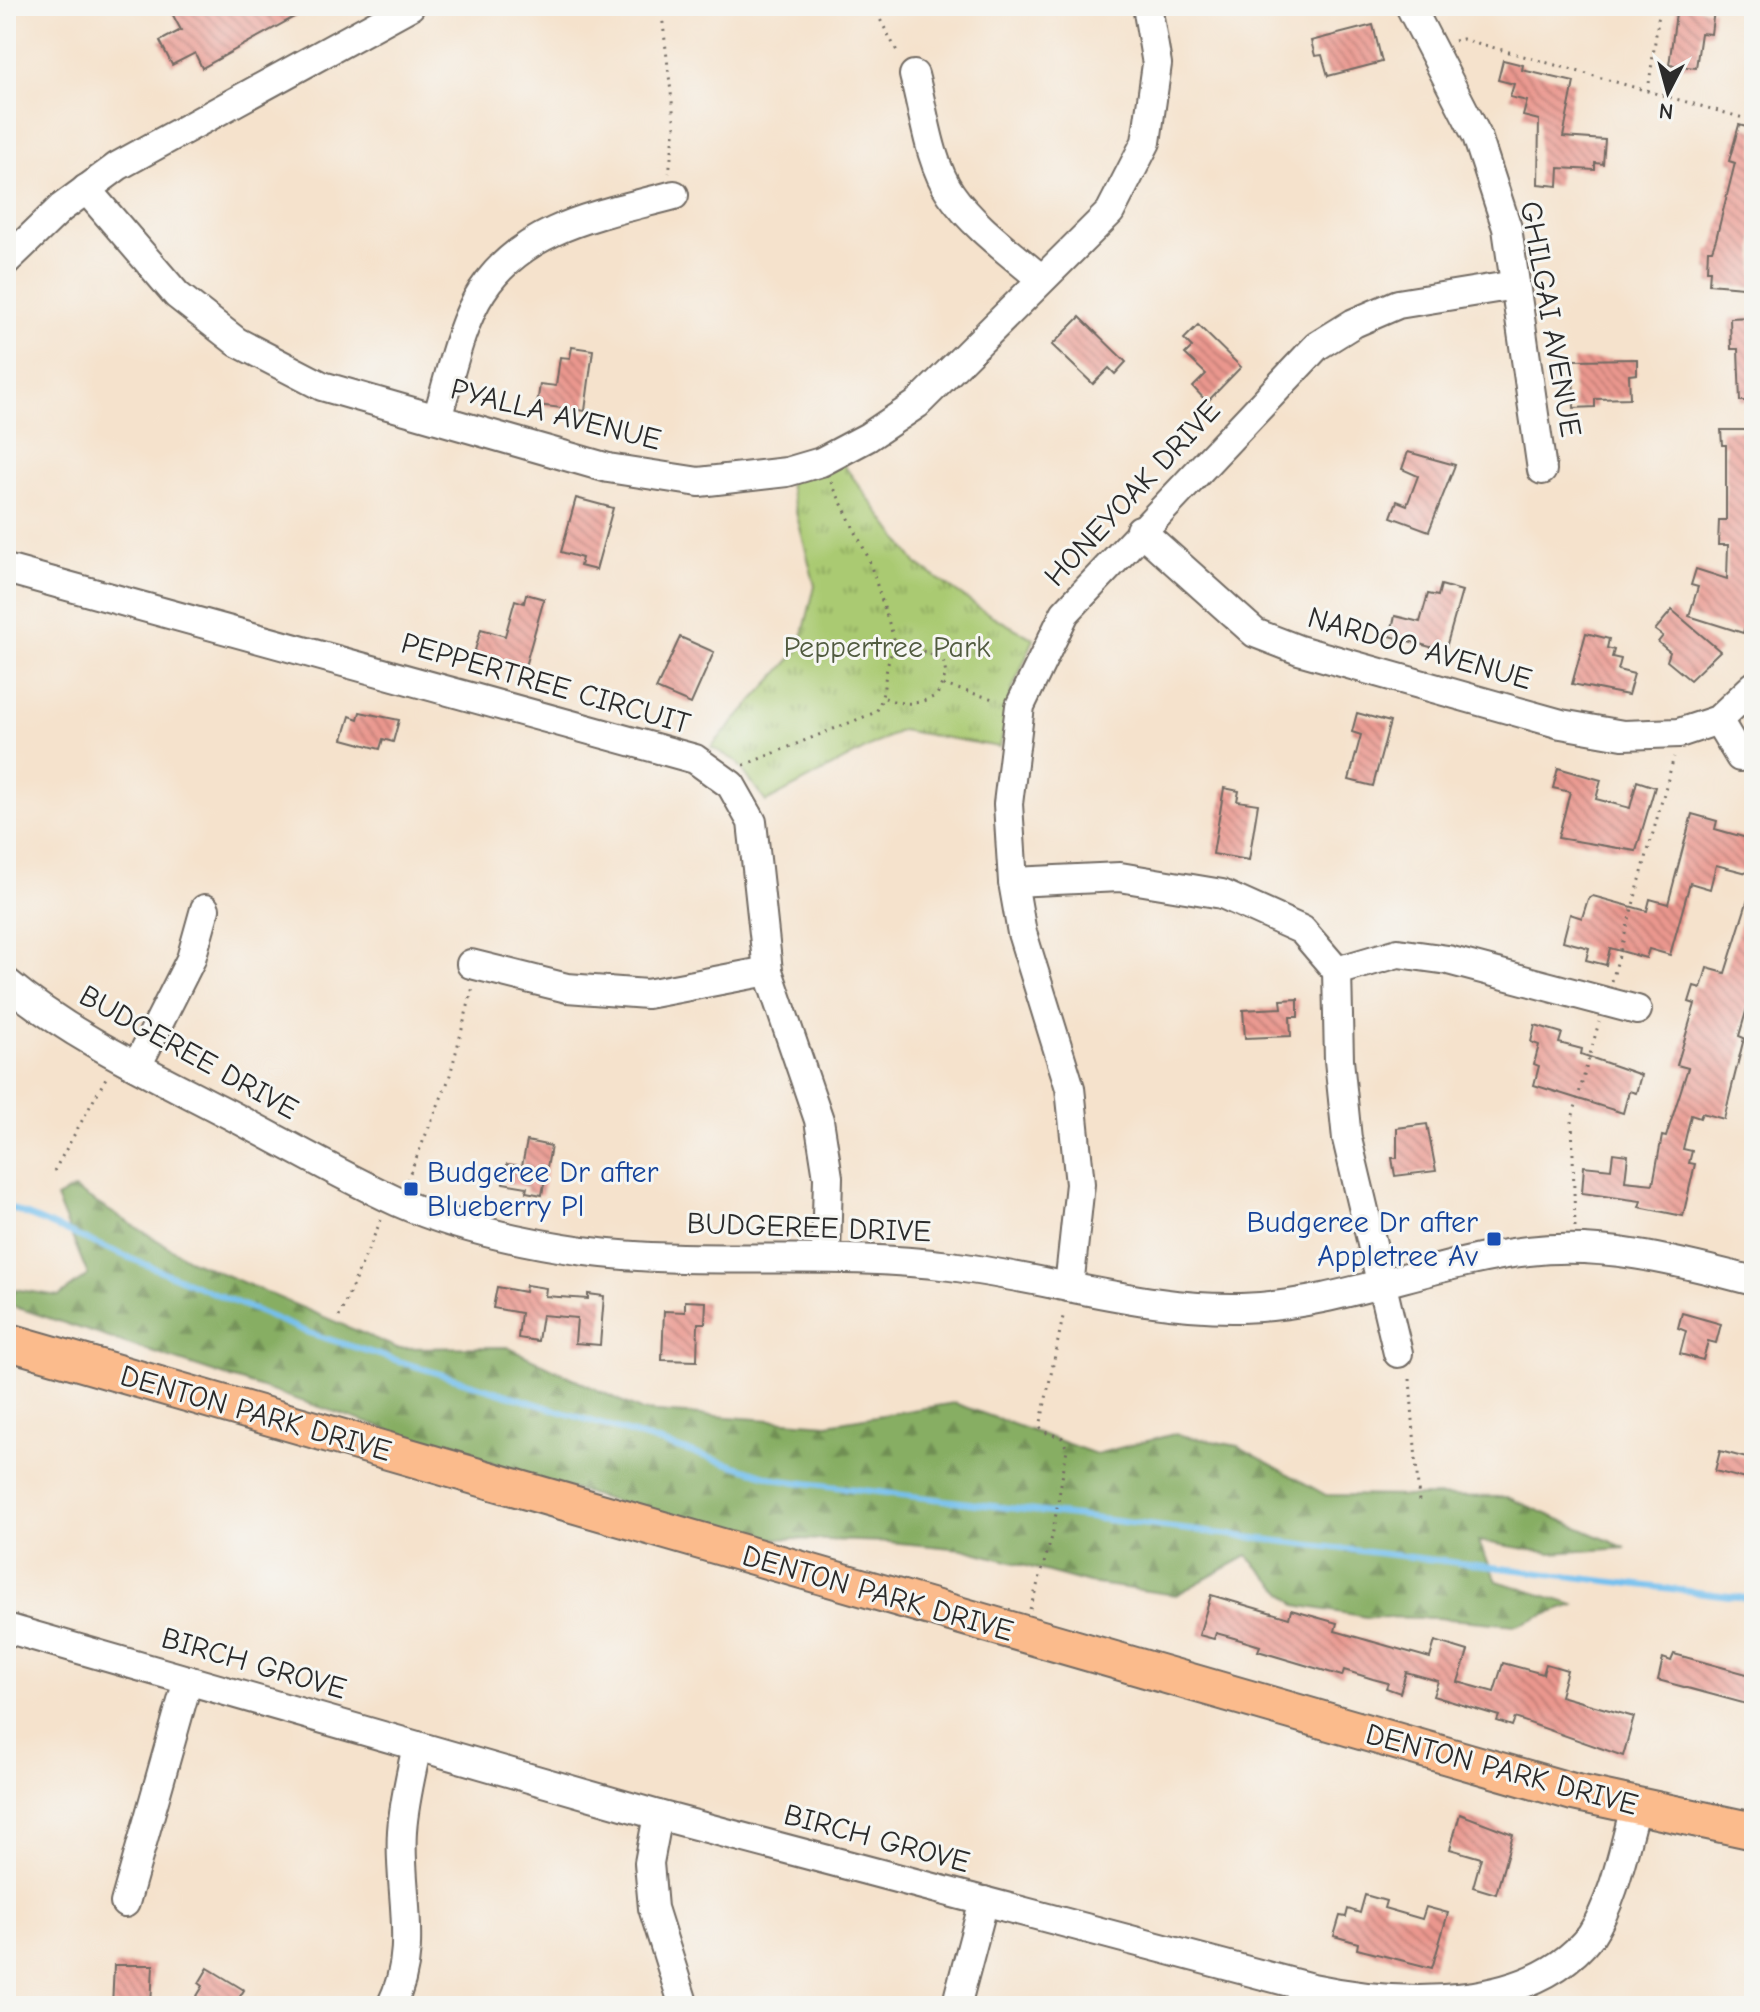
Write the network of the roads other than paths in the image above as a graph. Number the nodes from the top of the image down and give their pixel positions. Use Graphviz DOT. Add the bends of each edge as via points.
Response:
graph roads {
  1 [pos="410,6"];
  2 [pos="1147,6"];
  3 [pos="1410,6"];
  4 [pos="914,75"];
  5 [pos="86,189"];
  6 [pos="673,193"];
  7 [pos="6,261"];
  8 [pos="1041,279"];
  9 [pos="1515,285"];
  10 [pos="437,418"];
  11 [pos="1542,470"];
  12 [pos="1140,530"];
  13 [pos="6,569"];
  14 [pos="1754,686"];
  15 [pos="1718,720"];
  16 [pos="1740,757"];
  17 [pos="1013,882"];
  18 [pos="205,909"];
  19 [pos="471,964"];
  20 [pos="768,971"];
  21 [pos="1337,971"];
  22 [pos="6,982"];
  23 [pos="1637,1010"];
  24 [pos="128,1061"];
  25 [pos="826,1256"];
  26 [pos="1754,1281"];
  27 [pos="1380,1283"];
  28 [pos="1067,1298"];
  29 [pos="6,1341"];
  30 [pos="1398,1353"];
  31 [pos="6,1628"];
  32 [pos="188,1680"];
  33 [pos="417,1746"];
  34 [pos="1635,1808"];
  35 [pos="658,1815"];
  36 [pos="1754,1831"];
  37 [pos="984,1901"];
  38 [pos="125,1903"];
  39 [pos="959,1995"];
  40 [pos="391,2006"];
  41 [pos="684,2006"];
  1 -- 5 [label="street"];
  2 -- 8 [label="street, PYALLA AVENUE" via="1157,64 1146,142 1110,212"];
  3 -- 9 [label="street, GHILGAI AVENUE" via="1477,136 1507,228"];
  4 -- 8 [label="street" via="937,164 950,192"];
  5 -- 7 [label="street"];
  5 -- 10 [label="street, PYALLA AVENUE" via="177,295 237,342 322,386"];
  6 -- 10 [label="street" via="565,224 531,242 502,267 471,314"];
  8 -- 10 [label="street, PYALLA AVENUE" via="917,404 821,462 787,472 699,482 608,468"];
  9 -- 11 [label="street, GHILGAI AVENUE"];
  9 -- 12 [label="street, HONEYOAK DRIVE" via="1398,304 1317,346"];
  12 -- 15 [label="street, NARDOO AVENUE" via="1255,633 1299,650 1561,724 1623,735 1679,733"];
  12 -- 17 [label="street, HONEYOAK DRIVE" via="1065,613 1020,706 1008,804"];
  13 -- 20 [label="street, PEPPERTREE CIRCUIT" via="695,759 731,785 752,822"];
  14 -- 15 [label="street, NARDOO AVENUE"];
  15 -- 16 [label="street"];
  17 -- 21 [label="street" via="1120,877 1222,894 1302,930"];
  17 -- 28 [label="street, HONEYOAK DRIVE" via="1022,933 1070,1088 1080,1184"];
  18 -- 24 [label="street" via="191,959"];
  19 -- 20 [label="street" via="567,988 647,994"];
  20 -- 25 [label="street, PEPPERTREE CIRCUIT" via="819,1120 828,1177"];
  21 -- 23 [label="street" via="1398,953 1448,960"];
  21 -- 27 [label="street" via="1347,1139"];
  22 -- 24 [label="street, BUDGEREE DRIVE"];
  24 -- 25 [label="street, BUDGEREE DRIVE" via="394,1200 507,1238 588,1252"];
  25 -- 28 [label="street, BUDGEREE DRIVE" via="952,1266"];
  26 -- 27 [label="street, BUDGEREE DRIVE" via="1623,1250 1576,1248 1478,1259"];
  27 -- 28 [label="street, BUDGEREE DRIVE" via="1243,1308"];
  27 -- 30 [label="street"];
  29 -- 34 [label="main road, DENTON PARK DRIVE"];
  31 -- 32 [label="street, BIRCH GROVE"];
  32 -- 33 [label="street, BIRCH GROVE"];
  32 -- 38 [label="street"];
  33 -- 35 [label="street, BIRCH GROVE"];
  33 -- 40 [label="street" via="402,1832 409,1918 406,1957"];
  34 -- 36 [label="main road, DENTON PARK DRIVE"];
  34 -- 37 [label="street, BIRCH GROVE" via="1611,1895 1590,1935 1562,1967 1523,1988 1472,2001 1422,2005 1369,2000"];
  35 -- 37 [label="street, BIRCH GROVE"];
  35 -- 41 [label="street" via="649,1863 653,1908"];
  37 -- 39 [label="street"];
}
